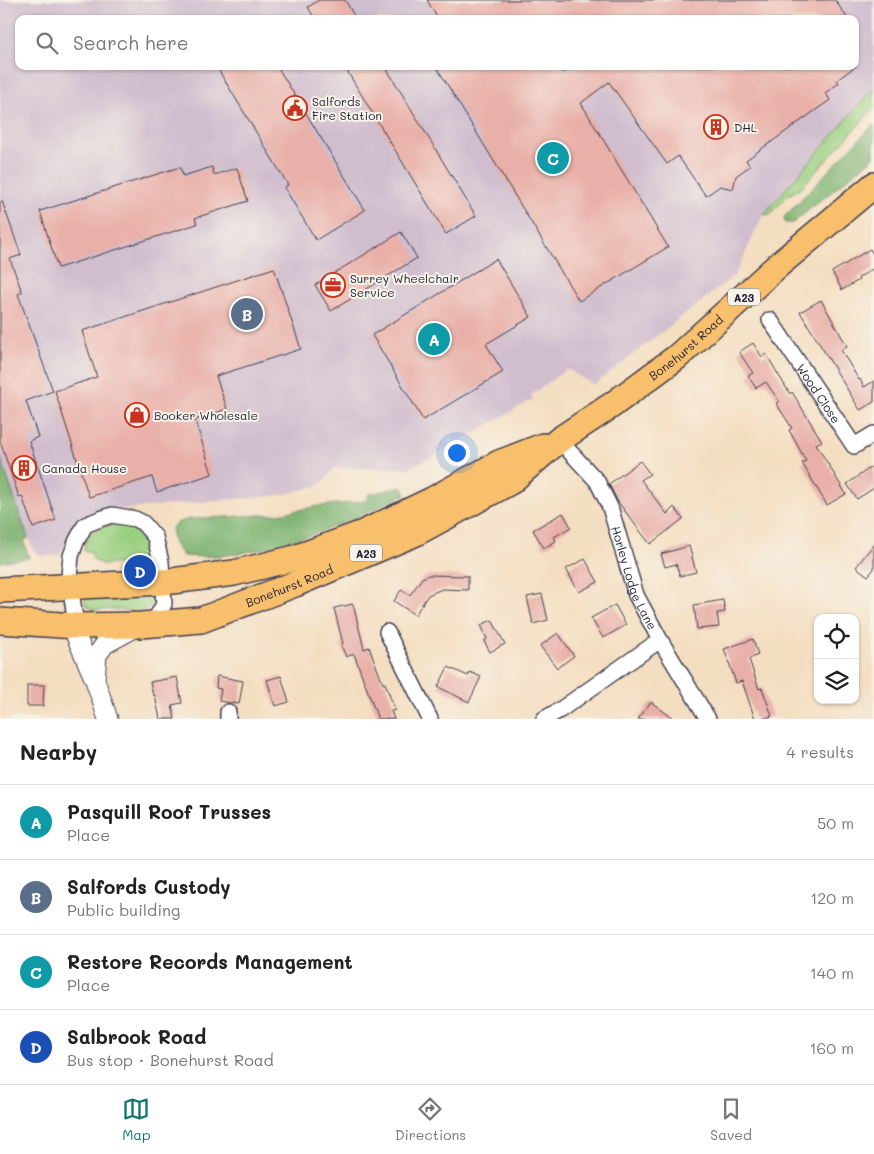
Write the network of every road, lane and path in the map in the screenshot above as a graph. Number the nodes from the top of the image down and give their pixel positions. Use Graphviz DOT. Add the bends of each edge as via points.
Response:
graph roads {
  1 [pos="874,185"];
  2 [pos="770,320"];
  3 [pos="874,434"];
  4 [pos="559,440"];
  5 [pos="164,582"];
  6 [pos="71,587"];
  7 [pos="0,590"];
  8 [pos="0,621"];
  9 [pos="147,624"];
  10 [pos="76,626"];
  11 [pos="387,632"];
  12 [pos="660,640"];
  13 [pos="95,680"];
  14 [pos="108,719"];
  15 [pos="430,719"];
  16 [pos="544,719"];
  17 [pos="708,719"];
  1 -- 4 [label="main road, Bonehurst Road / A23" via="776,267 677,357"];
  2 -- 3 [label="street, Wood Close" via="854,446"];
  4 -- 5 [label="main road, Bonehurst Road / A23" via="499,463 364,532 295,558 234,572"];
  4 -- 9 [label="main road, Bonehurst Road / A23" via="510,482 416,533 201,620"];
  4 -- 12 [label="street, Horley Lodge Lane" via="596,482 610,507 636,596"];
  5 -- 6 [label="main road, Bonehurst Road / A23"];
  5 -- 6 [label="street" via="155,536 135,519 112,516 86,525 76,542 71,556"];
  5 -- 9 [label="street" via="164,604"];
  6 -- 7 [label="main road, A23"];
  6 -- 10 [label="street"];
  8 -- 10 [label="main road, A23"];
  9 -- 10 [label="main road, Bonehurst Road / A23"];
  9 -- 13 [label="street" via="105,644 97,655"];
  10 -- 13 [label="street" via="76,636"];
  11 -- 15 [label="street"];
  12 -- 16 [label="street"];
  12 -- 17 [label="street, Horley Lodge Lane"];
  13 -- 14 [label="street"];
}
